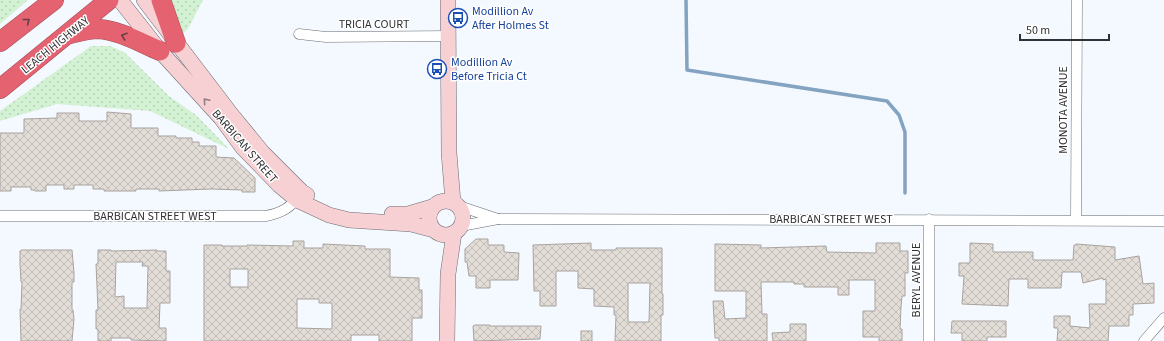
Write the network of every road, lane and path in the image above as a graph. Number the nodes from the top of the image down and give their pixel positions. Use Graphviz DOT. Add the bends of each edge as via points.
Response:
graph roads {
  1 [pos="109,0"];
  2 [pos="120,0"];
  3 [pos="144,0"];
  4 [pos="161,0"];
  5 [pos="448,0"];
  6 [pos="1077,0"];
  7 [pos="49,2"];
  8 [pos="299,34"];
  9 [pos="67,35"];
  10 [pos="449,36"];
  11 [pos="0,42"];
  12 [pos="168,47"];
  13 [pos="0,89"];
  14 [pos="299,196"];
  15 [pos="446,204"];
  16 [pos="0,216"];
  17 [pos="498,218"];
  18 [pos="929,220"];
  19 [pos="1076,220"];
  20 [pos="1164,221"];
  21 [pos="447,230"];
  22 [pos="1164,318"];
  23 [pos="447,341"];
  24 [pos="929,341"];
  25 [pos="1144,341"];
  1 -- 9 [label="highway, LEACH HIGHWAY"];
  2 -- 12 [label="street, BARBICAN STREET"];
  3 -- 12 [label="street, BARBICAN STREET"];
  4 -- 12 [label="highway"];
  5 -- 10 [label="street"];
  6 -- 19 [label="street, MONOTA AVENUE"];
  11 -- 7 [label="highway, one-way"];
  8 -- 10 [label="street, TRICIA COURT" via="326,37"];
  12 -- 9 [label="highway, one-way" via="99,29"];
  9 -- 13 [label="highway, LEACH HIGHWAY"];
  10 -- 15 [label="street" via="449,153"];
  12 -- 14 [label="street, BARBICAN STREET"];
  14 -- 15 [label="street, BARBICAN STREET" via="339,209 363,213 408,214"];
  14 -- 16 [label="street, BARBICAN STREET WEST" via="286,210 266,216"];
  14 -- 21 [label="street, BARBICAN STREET" via="329,215 350,220 411,224"];
  15 -- 17 [label="street, BARBICAN STREET WEST" via="473,209"];
  15 -- 21 [label="street" via="463,215"];
  15 -- 21 [label="street" via="429,216 431,226"];
  17 -- 18 [label="street, BARBICAN STREET WEST"];
  17 -- 21 [label="street, BARBICAN STREET WEST"];
  18 -- 19 [label="street, BARBICAN STREET WEST"];
  18 -- 24 [label="street, BERYL AVENUE"];
  19 -- 20 [label="street, BARBICAN STREET WEST"];
  21 -- 23 [label="street"];
  22 -- 25 [label="street"];
}
